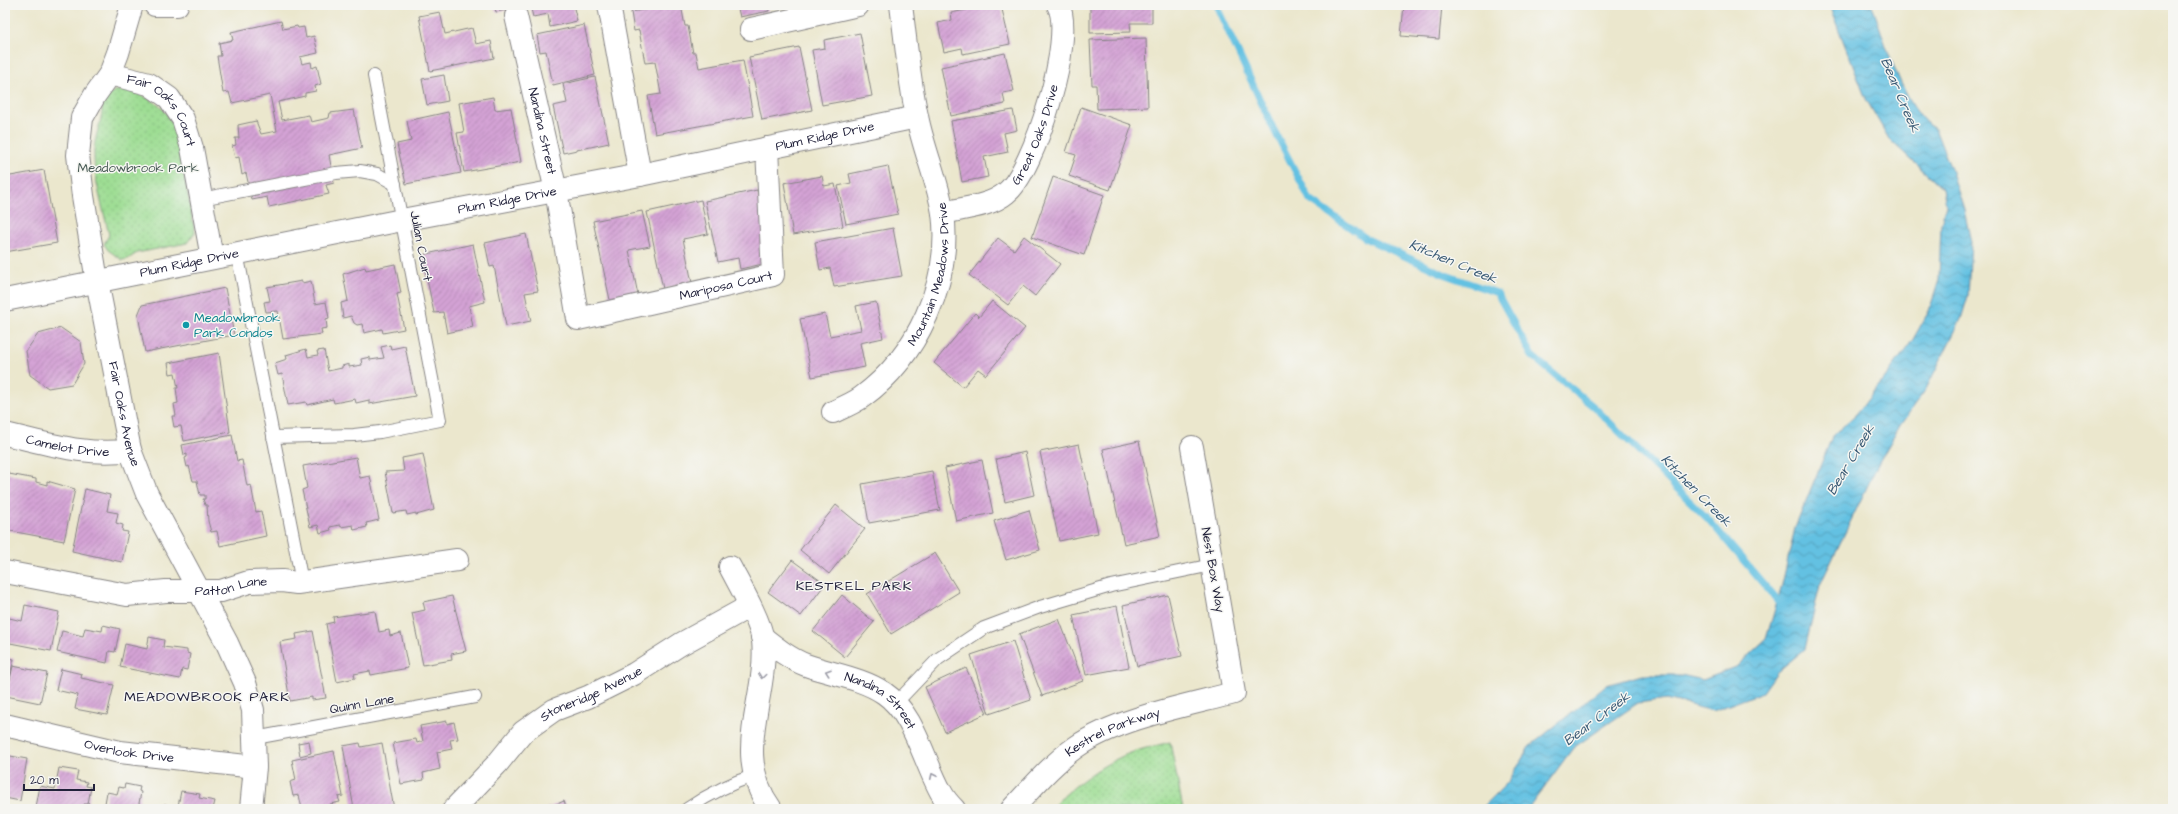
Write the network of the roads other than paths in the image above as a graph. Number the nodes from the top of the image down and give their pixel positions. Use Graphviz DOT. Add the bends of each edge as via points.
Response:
graph roads {
  1 [pos="132,5"];
  2 [pos="155,5"];
  3 [pos="177,5"];
  4 [pos="609,5"];
  5 [pos="858,5"];
  6 [pos="901,5"];
  7 [pos="1058,5"];
  8 [pos="516,16"];
  9 [pos="751,29"];
  10 [pos="110,74"];
  11 [pos="374,76"];
  12 [pos="917,117"];
  13 [pos="767,148"];
  14 [pos="640,175"];
  15 [pos="395,184"];
  16 [pos="556,191"];
  17 [pos="201,199"];
  18 [pos="943,213"];
  19 [pos="402,220"];
  20 [pos="237,253"];
  21 [pos="212,258"];
  22 [pos="97,281"];
  23 [pos="5,300"];
  24 [pos="578,319"];
  25 [pos="832,412"];
  26 [pos="5,434"];
  27 [pos="273,436"];
  28 [pos="1192,447"];
  29 [pos="130,450"];
  30 [pos="457,560"];
  31 [pos="1212,564"];
  32 [pos="730,567"];
  33 [pos="5,572"];
  34 [pos="302,582"];
  35 [pos="202,592"];
  36 [pos="750,606"];
  37 [pos="762,638"];
  38 [pos="1234,693"];
  39 [pos="475,698"];
  40 [pos="895,704"];
  41 [pos="5,725"];
  42 [pos="255,738"];
  43 [pos="255,767"];
  44 [pos="756,775"];
  45 [pos="251,809"];
  46 [pos="454,809"];
  47 [pos="687,809"];
  48 [pos="771,809"];
  49 [pos="954,809"];
  50 [pos="1012,809"];
  1 -- 10 [label="street, Fair Oaks Avenue"];
  2 -- 3 [label="street"];
  4 -- 14 [label="street"];
  5 -- 9 [label="street"];
  6 -- 12 [label="street, Mountain Meadows Drive"];
  7 -- 18 [label="street, Great Oaks Drive" via="1062,29 1054,89 1028,165 1007,193 989,203"];
  8 -- 16 [label="street, Nandina Street"];
  10 -- 17 [label="street, Fair Oaks Court" via="149,84 169,98 182,119 192,148"];
  10 -- 22 [label="street, Fair Oaks Avenue" via="82,118 78,155"];
  11 -- 15 [label="lane, Julian Court"];
  12 -- 13 [label="street, Plum Ridge Drive"];
  12 -- 18 [label="street, Mountain Meadows Drive"];
  13 -- 14 [label="street, Plum Ridge Drive"];
  13 -- 24 [label="street, Mariposa Court" via="774,275"];
  14 -- 16 [label="street, Plum Ridge Drive"];
  15 -- 17 [label="lane" via="377,174 360,171 336,173"];
  15 -- 19 [label="lane, Julian Court"];
  16 -- 19 [label="street, Plum Ridge Drive"];
  16 -- 24 [label="street, Nandina Street"];
  17 -- 21 [label="street, Fair Oaks Court"];
  18 -- 25 [label="street, Mountain Meadows Drive" via="943,246 938,281 925,320 909,349 862,397"];
  19 -- 20 [label="street, Plum Ridge Drive"];
  19 -- 27 [label="lane, Julian Court" via="440,420 354,435"];
  20 -- 21 [label="street, Plum Ridge Drive"];
  20 -- 27 [label="lane"];
  21 -- 22 [label="street, Plum Ridge Drive"];
  22 -- 23 [label="street, Plum Ridge Drive"];
  22 -- 29 [label="street, Fair Oaks Avenue"];
  26 -- 29 [label="street, Camelot Drive" via="94,452"];
  27 -- 34 [label="lane"];
  28 -- 31 [label="street, Nest Box Way"];
  29 -- 35 [label="street, Fair Oaks Avenue" via="147,494"];
  30 -- 34 [label="street, Patton Lane"];
  31 -- 38 [label="street, Nest Box Way"];
  31 -- 40 [label="lane" via="1111,586 1040,607 984,628 938,659"];
  32 -- 36 [label="street"];
  33 -- 35 [label="street, Patton Lane" via="127,595 166,591"];
  34 -- 35 [label="street, Patton Lane" via="249,582 221,591"];
  35 -- 42 [label="street, Fair Oaks Avenue" via="245,683 253,710"];
  36 -- 37 [label="street"];
  36 -- 46 [label="street, Stoneridge Avenue" via="681,644 634,674 588,697 554,710 524,732"];
  40 -- 37 [label="street, Nandina Street, one-way" via="884,693 804,664"];
  37 -- 44 [label="street, one-way" via="764,665 754,716 751,749"];
  38 -- 50 [label="street, Kestrel Parkway" via="1172,709 1097,734 1074,748"];
  39 -- 42 [label="lane, Quinn Lane"];
  49 -- 40 [label="street, Nandina Street, one-way" via="941,794 918,739"];
  41 -- 43 [label="street, Overlook Drive" via="120,752"];
  42 -- 43 [label="street, Fair Oaks Avenue"];
  43 -- 45 [label="street, Fair Oaks Avenue"];
  44 -- 47 [label="lane" via="735,781 707,795"];
  44 -- 48 [label="street" via="763,798"];
}
